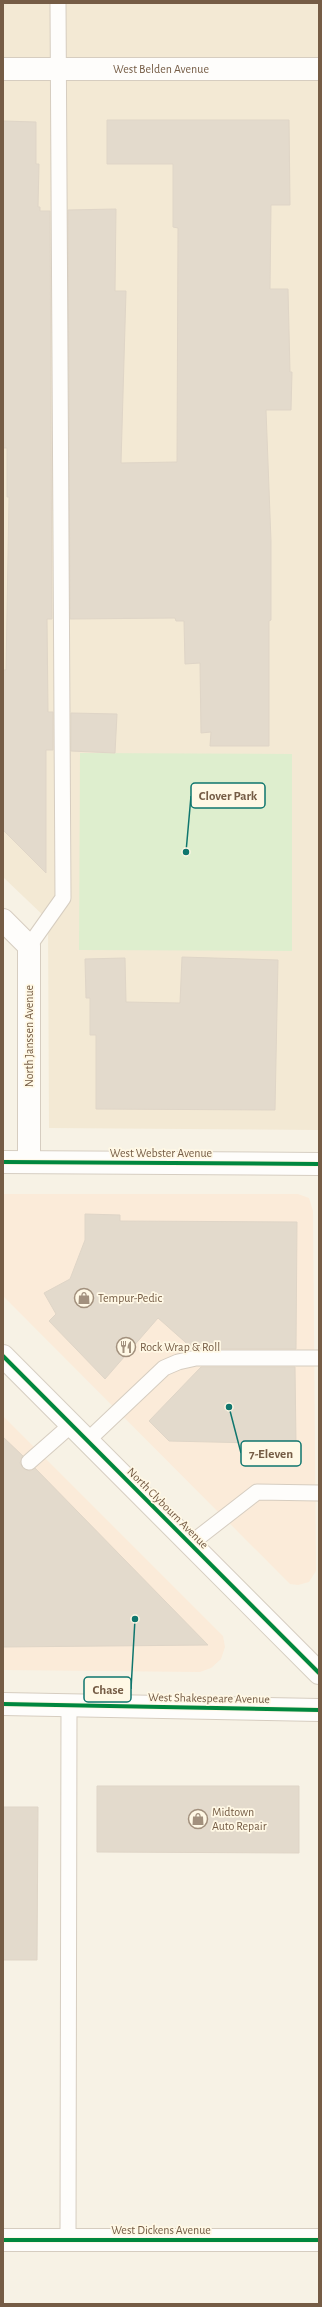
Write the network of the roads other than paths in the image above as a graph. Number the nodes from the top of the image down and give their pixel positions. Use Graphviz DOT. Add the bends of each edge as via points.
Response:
graph roads {
  1 [pos="58,3"];
  2 [pos="3,69"];
  3 [pos="59,69"];
  4 [pos="319,69"];
  5 [pos="3,920"];
  6 [pos="29,946"];
  7 [pos="3,1162"];
  8 [pos="29,1162"];
  9 [pos="319,1164"];
  10 [pos="3,1356"];
  11 [pos="319,1358"];
  12 [pos="71,1425"];
  13 [pos="87,1441"];
  14 [pos="29,1462"];
  15 [pos="319,1493"];
  16 [pos="190,1544"];
  17 [pos="319,1673"];
  18 [pos="3,1704"];
  19 [pos="69,1706"];
  20 [pos="319,1710"];
  21 [pos="3,2240"];
  22 [pos="68,2240"];
  23 [pos="319,2240"];
  1 -- 3 [label="lane"];
  2 -- 3 [label="street, West Belden Avenue"];
  3 -- 4 [label="street, West Belden Avenue"];
  3 -- 6 [label="lane" via="63,898"];
  5 -- 6 [label="street"];
  6 -- 8 [label="street, North Janssen Avenue"];
  7 -- 8 [label="street, West Webster Avenue"];
  8 -- 9 [label="street, West Webster Avenue"];
  10 -- 12 [label="street, North Clybourn Avenue"];
  11 -- 13 [label="lane" via="196,1358 178,1362 164,1368"];
  12 -- 13 [label="street, North Clybourn Avenue"];
  12 -- 14 [label="lane"];
  13 -- 16 [label="street, North Clybourn Avenue"];
  15 -- 16 [label="lane" via="257,1492"];
  16 -- 17 [label="street, North Clybourn Avenue"];
  18 -- 19 [label="street, West Shakespeare Avenue"];
  19 -- 20 [label="street, West Shakespeare Avenue"];
  19 -- 22 [label="lane"];
  21 -- 22 [label="street, West Dickens Avenue"];
  22 -- 23 [label="street, West Dickens Avenue"];
}
